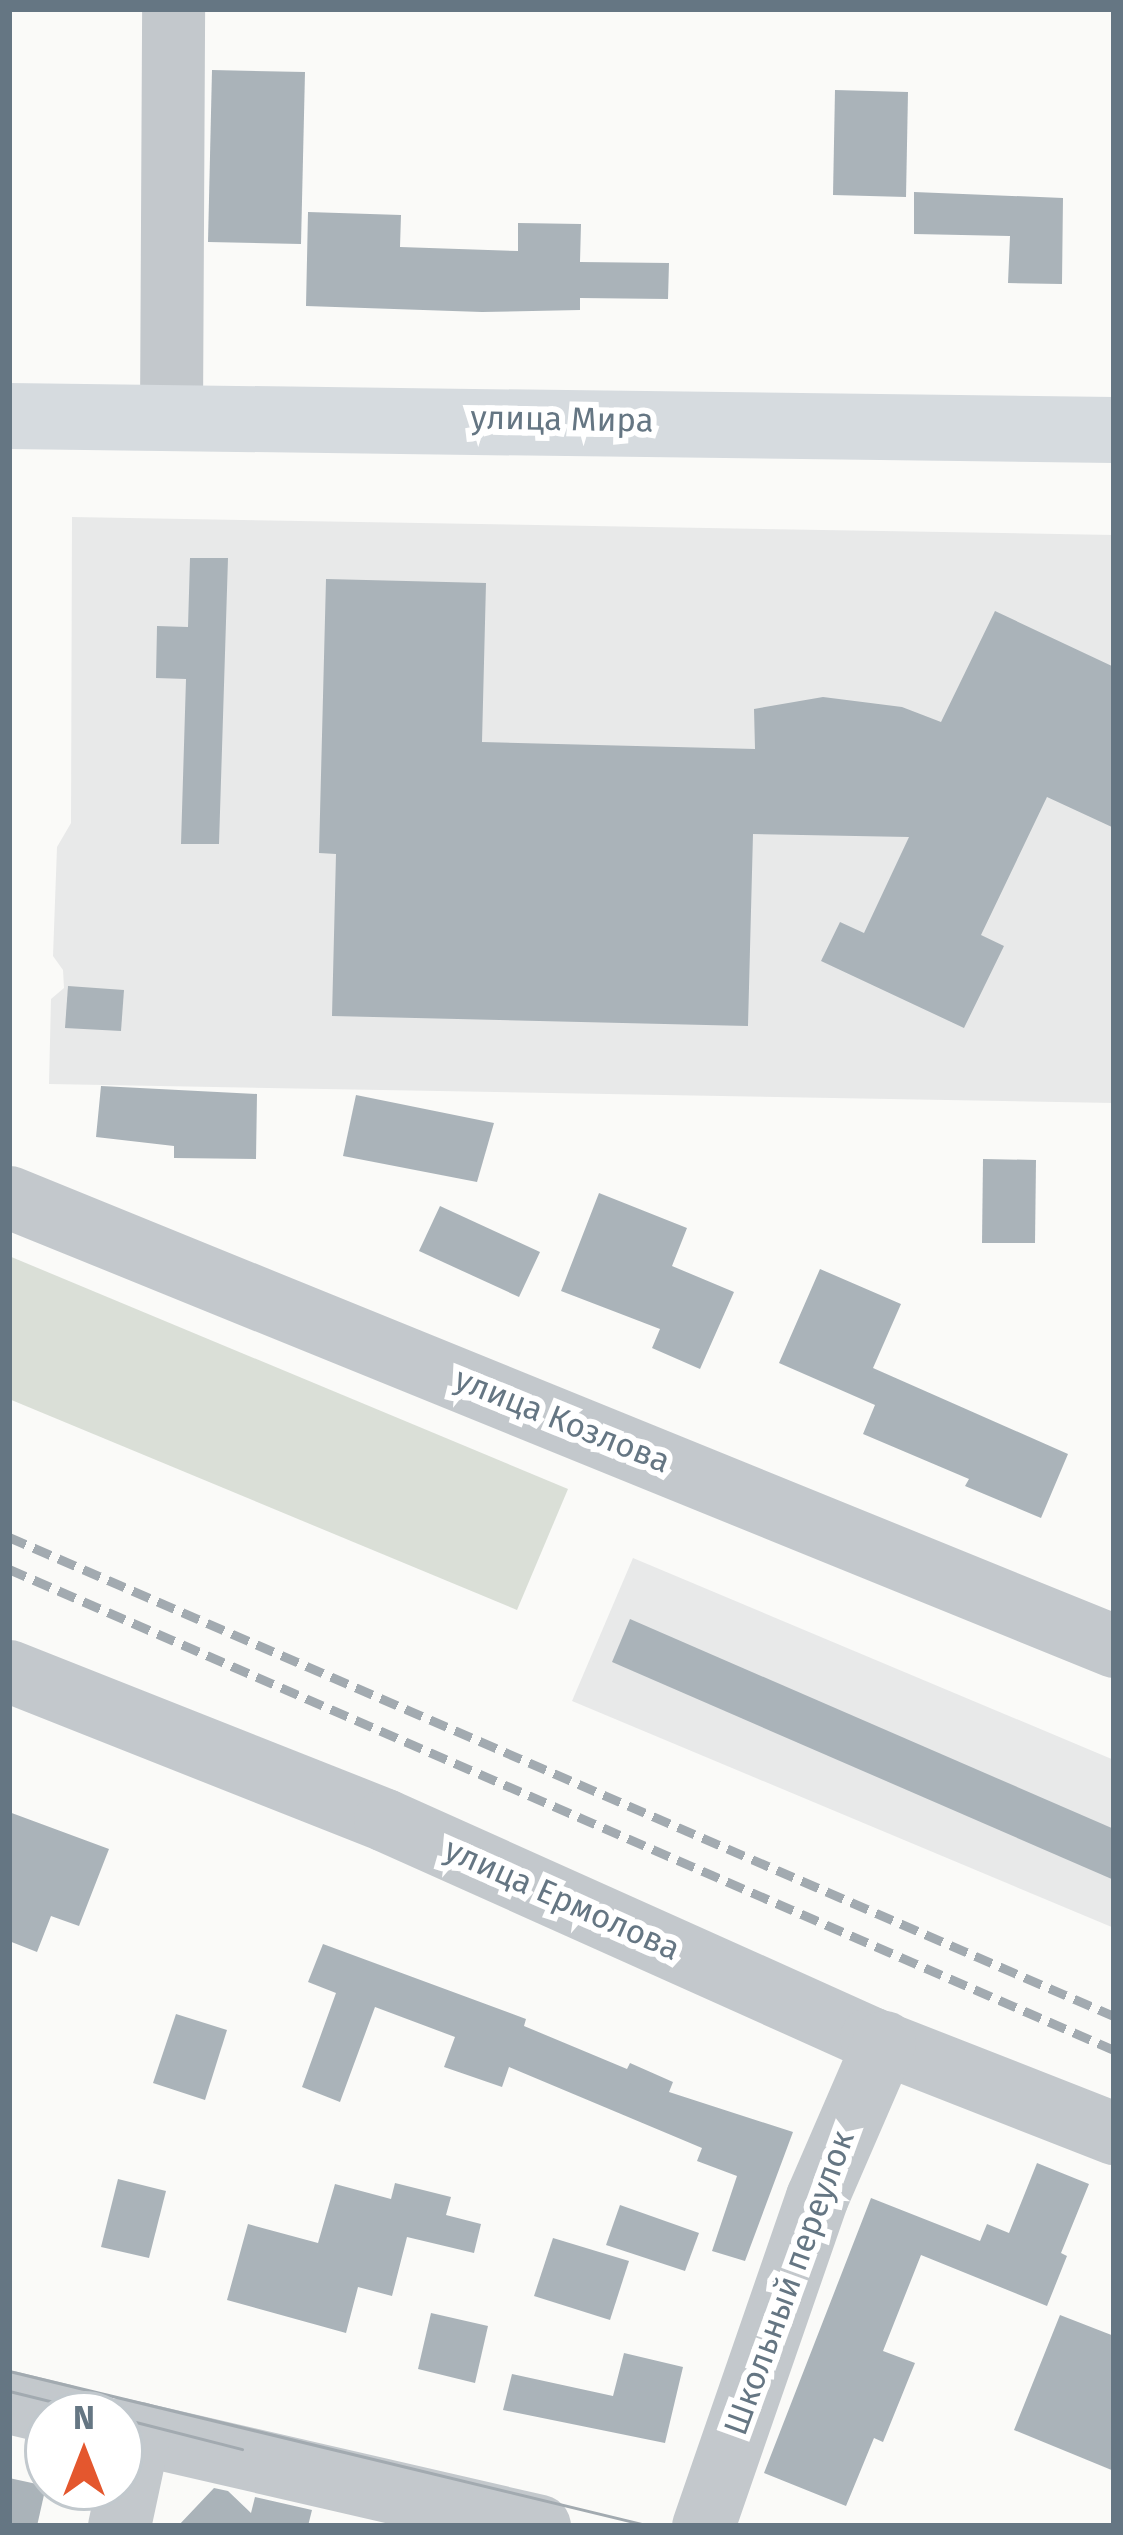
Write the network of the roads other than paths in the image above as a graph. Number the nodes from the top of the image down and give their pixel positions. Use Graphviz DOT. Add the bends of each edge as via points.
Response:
graph roads {
  1 [pos="173,9"];
  2 [pos="171,415"];
  3 [pos="9,416"];
  4 [pos="1114,430"];
  5 [pos="9,1197"];
  6 [pos="1114,1646"];
  7 [pos="9,1670"];
  8 [pos="884,2042"];
  9 [pos="1114,2133"];
  10 [pos="144,2434"];
  11 [pos="539,2526"];
  12 [pos="703,2526"];
  1 -- 2 [label="street"];
  2 -- 3 [label="main road, улица Мира"];
  2 -- 4 [label="main road, улица Мира"];
  5 -- 6 [label="street, улица Козлова"];
  7 -- 8 [label="street, улица Ермолова" via="385,1820"];
  8 -- 9 [label="street, улица Ермолова"];
  8 -- 12 [label="street, Школьный переулок" via="817,2197"];
  10 -- 11 [label="street"];
}
